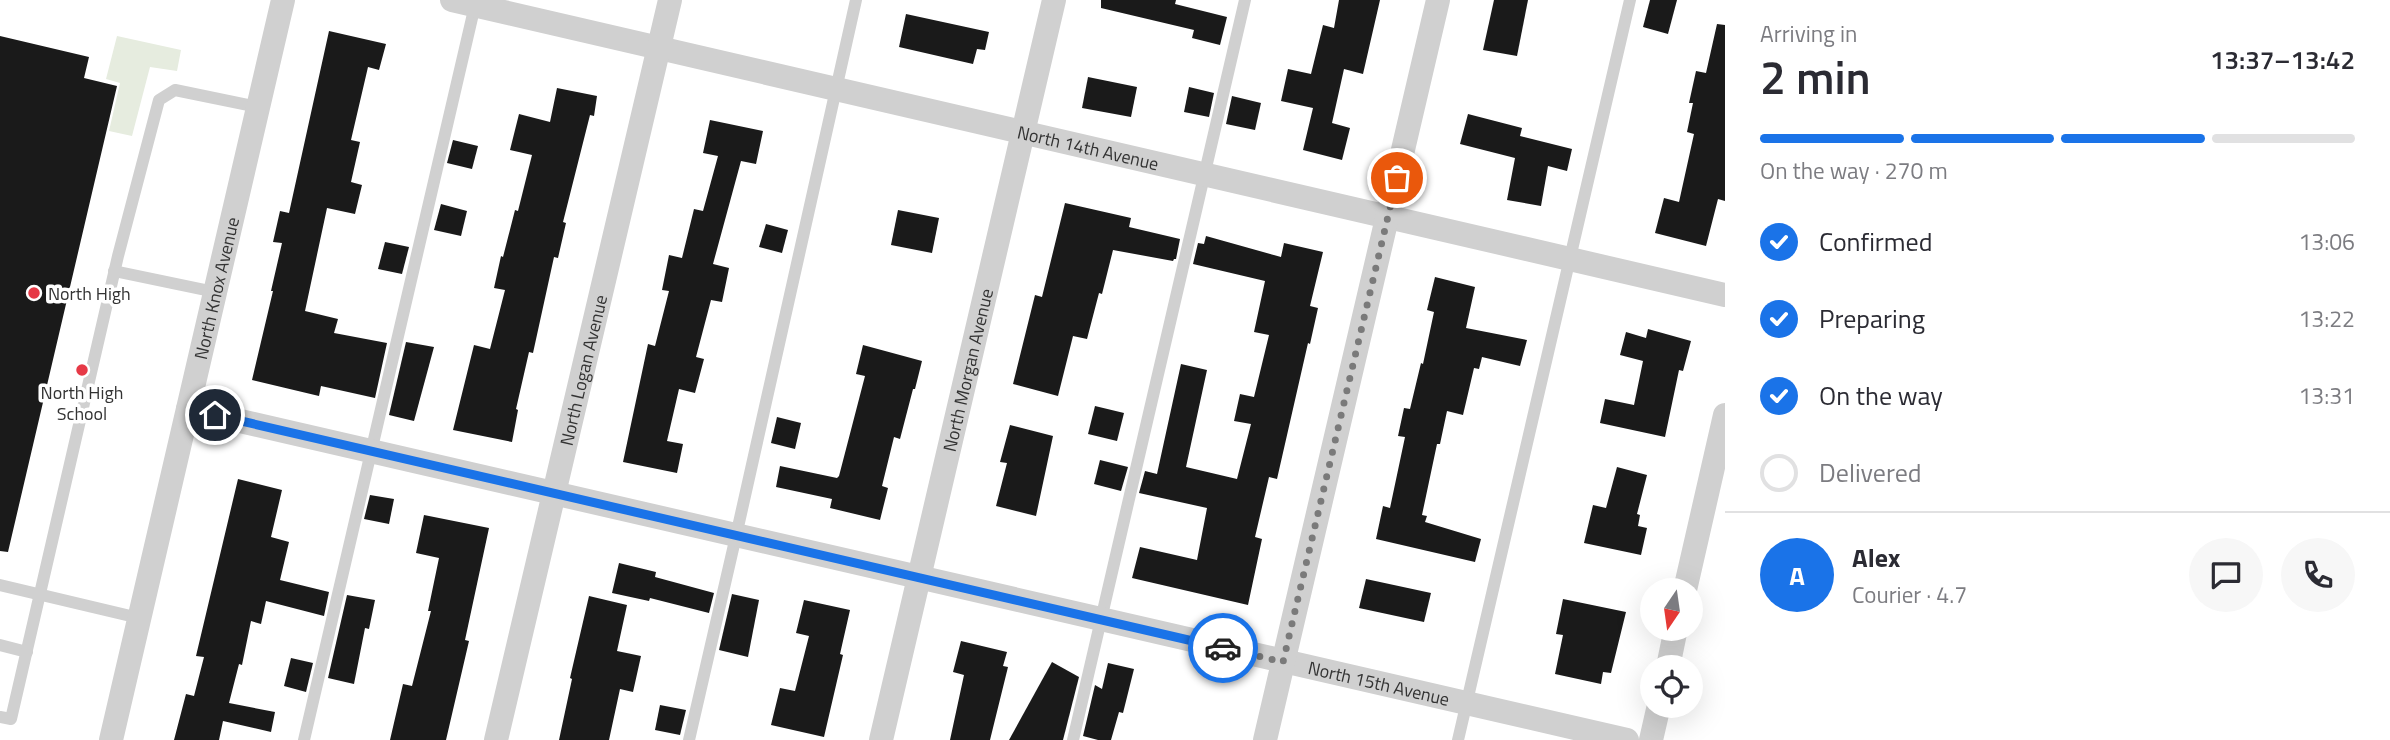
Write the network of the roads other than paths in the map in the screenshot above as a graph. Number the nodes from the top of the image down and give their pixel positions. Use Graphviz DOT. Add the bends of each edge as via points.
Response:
graph roads {
  1 [pos="283,0"];
  2 [pos="670,0"];
  3 [pos="856,0"];
  4 [pos="1054,0"];
  5 [pos="1245,0"];
  6 [pos="1438,0"];
  7 [pos="1630,0"];
  8 [pos="468,2"];
  9 [pos="658,48"];
  10 [pos="835,90"];
  11 [pos="258,107"];
  12 [pos="1023,134"];
  13 [pos="1204,173"];
  14 [pos="1388,217"];
  15 [pos="1569,259"];
  16 [pos="114,271"];
  17 [pos="215,292"];
  18 [pos="1725,295"];
  19 [pos="188,409"];
  20 [pos="1725,415"];
  21 [pos="370,451"];
  22 [pos="554,494"];
  23 [pos="736,536"];
  24 [pos="918,578"];
  25 [pos="1688,578"];
  26 [pos="0,585"];
  27 [pos="39,593"];
  28 [pos="139,618"];
  29 [pos="1101,620"];
  30 [pos="0,645"];
  31 [pos="27,652"];
  32 [pos="1283,662"];
  33 [pos="1466,704"];
  34 [pos="0,717"];
  35 [pos="1656,718"];
  36 [pos="111,740"];
  37 [pos="304,740"];
  38 [pos="496,740"];
  39 [pos="688,740"];
  40 [pos="881,740"];
  41 [pos="1073,740"];
  42 [pos="1265,740"];
  43 [pos="1458,740"];
  44 [pos="1627,740"];
  45 [pos="1651,740"];
  1 -- 11 [label="street, North Knox Avenue"];
  2 -- 9 [label="street, North Logan Avenue"];
  3 -- 10 [label="lane"];
  4 -- 12 [label="street, North Morgan Avenue"];
  5 -- 13 [label="lane"];
  6 -- 14 [label="street"];
  7 -- 15 [label="lane"];
  8 -- 9 [label="street, North 14th Avenue"];
  8 -- 21 [label="lane"];
  9 -- 10 [label="street, North 14th Avenue"];
  9 -- 22 [label="street, North Logan Avenue"];
  10 -- 12 [label="street, North 14th Avenue"];
  10 -- 23 [label="lane"];
  11 -- 16 [label="lane" via="175,90 159,100"];
  11 -- 17 [label="street, North Knox Avenue"];
  12 -- 13 [label="street, North 14th Avenue"];
  12 -- 24 [label="street, North Morgan Avenue"];
  13 -- 14 [label="street, North 14th Avenue"];
  13 -- 29 [label="lane"];
  14 -- 15 [label="street, North 14th Avenue"];
  14 -- 32 [label="street"];
  15 -- 18 [label="street, North 14th Avenue"];
  15 -- 33 [label="lane"];
  16 -- 17 [label="lane"];
  16 -- 27 [label="lane"];
  17 -- 19 [label="street, North Knox Avenue"];
  19 -- 21 [label="street, North 15th Avenue"];
  19 -- 28 [label="street, North Knox Avenue"];
  20 -- 25 [label="street"];
  21 -- 22 [label="street, North 15th Avenue"];
  21 -- 37 [label="lane"];
  22 -- 23 [label="street, North 15th Avenue"];
  22 -- 38 [label="street, North Logan Avenue"];
  23 -- 24 [label="street, North 15th Avenue"];
  23 -- 39 [label="lane"];
  24 -- 29 [label="street, North 15th Avenue"];
  24 -- 40 [label="street, North Morgan Avenue"];
  26 -- 27 [label="lane"];
  27 -- 28 [label="lane"];
  27 -- 31 [label="lane"];
  28 -- 36 [label="street, North Knox Avenue"];
  29 -- 32 [label="street, North 15th Avenue"];
  29 -- 41 [label="lane"];
  30 -- 31 [label="lane"];
  31 -- 34 [label="lane" via="11,719"];
  32 -- 33 [label="street, North 15th Avenue"];
  32 -- 42 [label="street"];
  33 -- 43 [label="lane"];
  33 -- 44 [label="street, North 15th Avenue"];
  35 -- 45 [label="street"];
}
